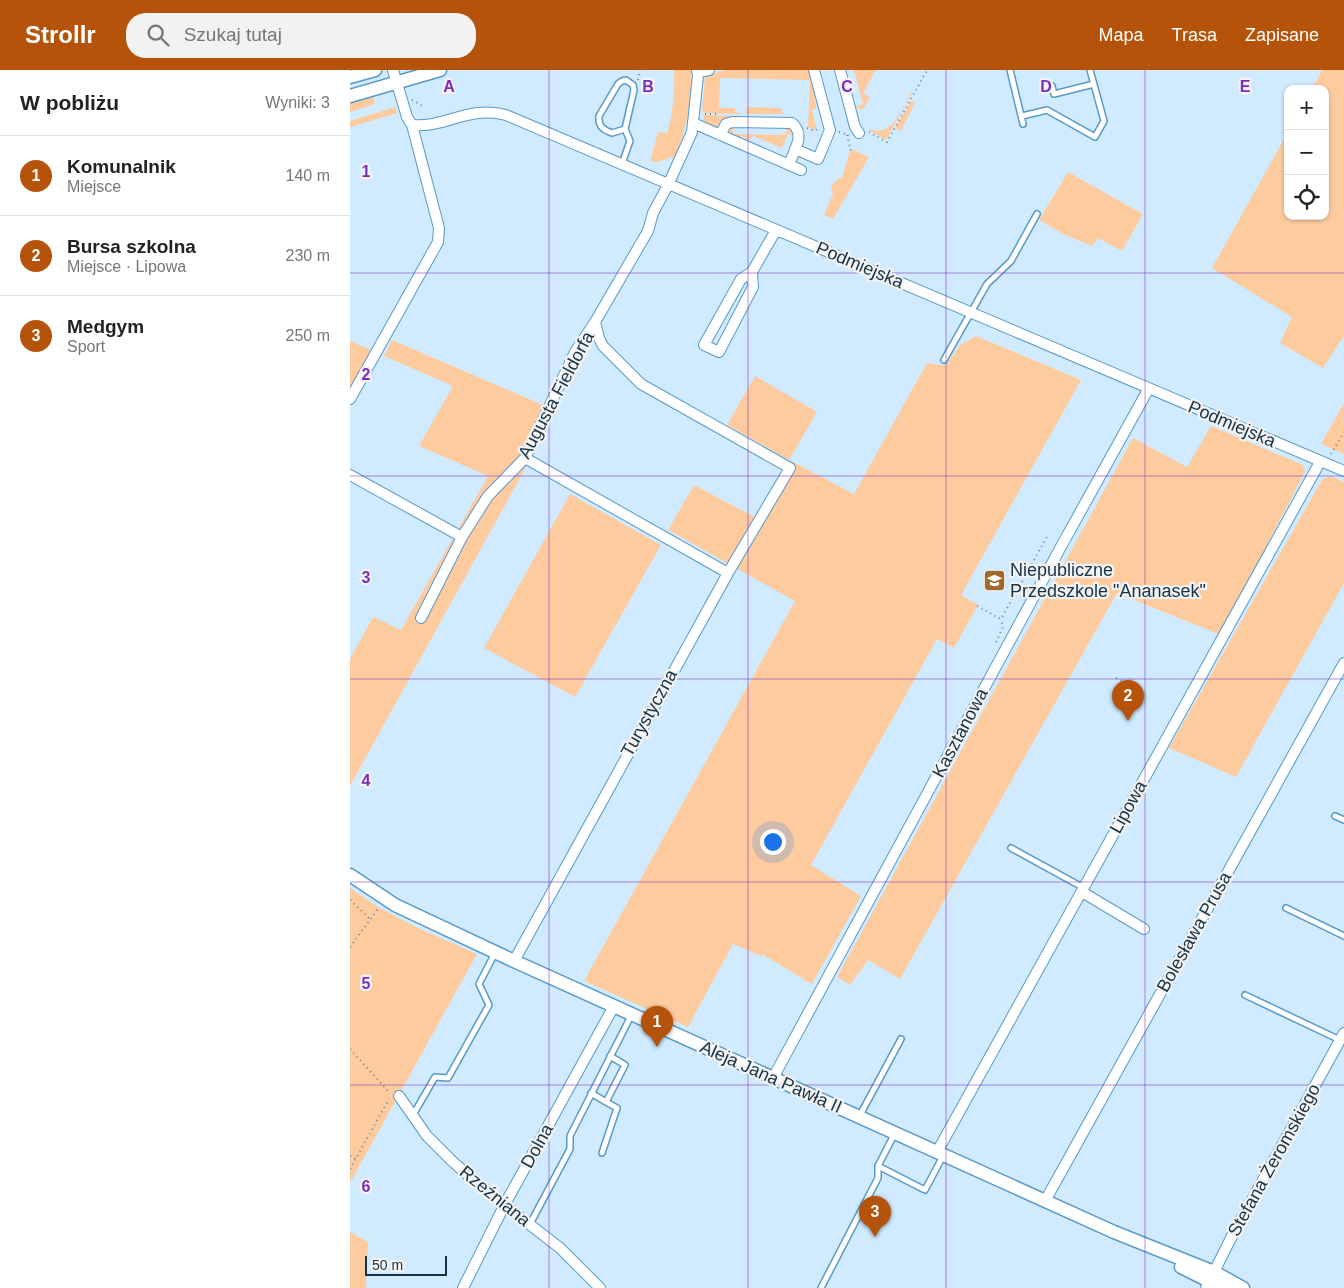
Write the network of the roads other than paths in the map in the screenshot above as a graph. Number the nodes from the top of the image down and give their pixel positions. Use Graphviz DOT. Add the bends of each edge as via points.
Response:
graph roads {
  1 [pos="375,70"];
  2 [pos="440,70"];
  3 [pos="709,70"];
  4 [pos="814,70"];
  5 [pos="840,70"];
  6 [pos="1010,70"];
  7 [pos="1090,70"];
  8 [pos="698,71"];
  9 [pos="395,76"];
  10 [pos="350,77"];
  11 [pos="1094,84"];
  12 [pos="1052,86"];
  13 [pos="350,96"];
  14 [pos="1022,116"];
  15 [pos="693,124"];
  16 [pos="1024,124"];
  17 [pos="412,125"];
  18 [pos="625,129"];
  19 [pos="860,131"];
  20 [pos="720,135"];
  21 [pos="795,149"];
  22 [pos="622,165"];
  23 [pos="789,165"];
  24 [pos="801,170"];
  25 [pos="668,184"];
  26 [pos="1037,214"];
  27 [pos="776,230"];
  28 [pos="752,272"];
  29 [pos="971,312"];
  30 [pos="595,322"];
  31 [pos="944,360"];
  32 [pos="1149,388"];
  33 [pos="350,399"];
  34 [pos="524,458"];
  35 [pos="1320,462"];
  36 [pos="790,468"];
  37 [pos="1344,471"];
  38 [pos="350,475"];
  39 [pos="462,537"];
  40 [pos="728,572"];
  41 [pos="421,618"];
  42 [pos="1344,663"];
  43 [pos="1335,816"];
  44 [pos="1344,820"];
  45 [pos="1011,848"];
  46 [pos="350,875"];
  47 [pos="1083,890"];
  48 [pos="1286,908"];
  49 [pos="1144,929"];
  50 [pos="1344,936"];
  51 [pos="495,952"];
  52 [pos="514,961"];
  53 [pos="1245,996"];
  54 [pos="614,1006"];
  55 [pos="632,1014"];
  56 [pos="1342,1037"];
  57 [pos="901,1039"];
  58 [pos="610,1056"];
  59 [pos="773,1078"];
  60 [pos="591,1093"];
  61 [pos="399,1096"];
  62 [pos="606,1102"];
  63 [pos="412,1116"];
  64 [pos="859,1117"];
  65 [pos="895,1133"];
  66 [pos="602,1153"];
  67 [pos="940,1154"];
  68 [pos="878,1166"];
  69 [pos="1045,1201"];
  70 [pos="505,1204"];
  71 [pos="530,1224"];
  72 [pos="1210,1280"];
  73 [pos="463,1288"];
  74 [pos="600,1288"];
  75 [pos="821,1288"];
  76 [pos="1226,1288"];
  77 [pos="1243,1288"];
  1 -- 10 [label="street"];
  2 -- 9 [label="street"];
  3 -- 8 [label="street"];
  4 -- 21 [label="street" via="829,127 818,159"];
  5 -- 19 [label="street" via="856,127"];
  6 -- 14 [label="lane"];
  7 -- 11 [label="lane"];
  8 -- 15 [label="street, Augusta Fieldorfa"];
  9 -- 13 [label="street"];
  9 -- 17 [label="street" via="406,117"];
  11 -- 12 [label="lane" via="1054,94"];
  11 -- 14 [label="lane" via="1104,120 1095,137 1047,110"];
  14 -- 16 [label="lane"];
  15 -- 20 [label="street"];
  15 -- 25 [label="street, Augusta Fieldorfa"];
  17 -- 22 [label="street, Podmiejska" via="424,126 472,113 494,112"];
  17 -- 33 [label="street" via="438,228 438,242"];
  18 -- 18 [label="lane" via="634,90 634,85 626,80 618,84 598,122 602,129 612,133"];
  18 -- 22 [label="lane" via="630,141"];
  20 -- 21 [label="street" via="726,124 732,122 787,122 792,123 800,136"];
  20 -- 23 [label="street"];
  21 -- 23 [label="street"];
  22 -- 25 [label="street, Podmiejska"];
  23 -- 24 [label="street"];
  25 -- 27 [label="street, Podmiejska"];
  25 -- 30 [label="street, Augusta Fieldorfa" via="648,231"];
  26 -- 29 [label="lane" via="1011,261 987,284"];
  27 -- 28 [label="street"];
  27 -- 29 [label="street, Podmiejska"];
  28 -- 28 [label="street" via="754,287 719,352 704,345 741,279"];
  29 -- 31 [label="lane"];
  29 -- 32 [label="street, Podmiejska"];
  30 -- 34 [label="street, Augusta Fieldorfa" via="575,352"];
  30 -- 36 [label="street, Augusta Fieldorfa" via="603,346 641,384"];
  32 -- 35 [label="street, Podmiejska"];
  32 -- 59 [label="street, Kasztanowa"];
  34 -- 39 [label="street, Augusta Fieldorfa" via="488,496"];
  34 -- 40 [label="street"];
  35 -- 37 [label="street, Podmiejska"];
  35 -- 47 [label="street, Lipowa"];
  36 -- 40 [label="street, Turystyczna"];
  38 -- 39 [label="street"];
  39 -- 41 [label="street, Augusta Fieldorfa"];
  40 -- 52 [label="street, Turystyczna"];
  42 -- 69 [label="street, Bolesława Prusa"];
  43 -- 44 [label="lane"];
  45 -- 47 [label="lane"];
  46 -- 51 [label="street, Aleja Jana Pawła II" via="421,918"];
  47 -- 49 [label="street"];
  47 -- 67 [label="street, Lipowa"];
  48 -- 50 [label="lane"];
  51 -- 52 [label="street, Aleja Jana Pawła II"];
  51 -- 63 [label="lane" via="479,984 489,1005 448,1078 435,1076"];
  52 -- 54 [label="street, Aleja Jana Pawła II"];
  53 -- 56 [label="lane"];
  54 -- 55 [label="street, Aleja Jana Pawła II"];
  54 -- 70 [label="street, Dolna"];
  55 -- 58 [label="lane"];
  55 -- 59 [label="street, Aleja Jana Pawła II"];
  56 -- 72 [label="street, Stefana Żeromskiego"];
  57 -- 64 [label="lane"];
  58 -- 60 [label="lane"];
  58 -- 62 [label="lane" via="625,1065"];
  59 -- 64 [label="street, Aleja Jana Pawła II"];
  60 -- 62 [label="lane"];
  60 -- 71 [label="lane" via="570,1136 570,1149"];
  61 -- 63 [label="street, Rzeźniana"];
  62 -- 66 [label="lane" via="617,1108"];
  63 -- 70 [label="street, Rzeźniana" via="452,1161"];
  64 -- 65 [label="street, Aleja Jana Pawła II"];
  65 -- 67 [label="street, Aleja Jana Pawła II"];
  65 -- 68 [label="lane"];
  67 -- 68 [label="lane" via="925,1190"];
  67 -- 69 [label="street, Aleja Jana Pawła II"];
  68 -- 75 [label="lane" via="878,1178"];
  69 -- 72 [label="street, Aleja Jana Pawła II"];
  70 -- 71 [label="street, Rzeźniana"];
  70 -- 73 [label="street, Dolna"];
  71 -- 74 [label="street, Rzeźniana" via="562,1249"];
  72 -- 76 [label="street, Aleja Jana Pawła II"];
  72 -- 77 [label="street, Aleja Jana Pawła II"];
}
